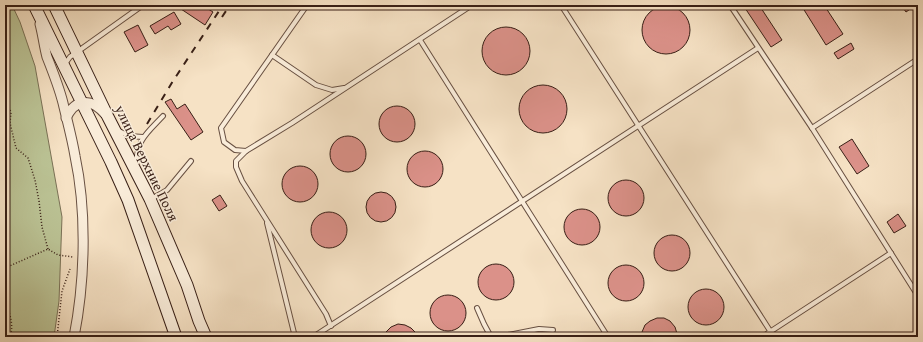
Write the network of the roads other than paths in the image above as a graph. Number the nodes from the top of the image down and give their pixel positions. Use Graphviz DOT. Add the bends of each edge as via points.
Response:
graph roads {
  1 [pos="54,5"];
  2 [pos="143,5"];
  3 [pos="307,5"];
  4 [pos="472,5"];
  5 [pos="561,5"];
  6 [pos="730,5"];
  7 [pos="36,9"];
  8 [pos="420,40"];
  9 [pos="758,48"];
  10 [pos="77,52"];
  11 [pos="272,54"];
  12 [pos="918,59"];
  13 [pos="64,66"];
  14 [pos="346,87"];
  15 [pos="82,102"];
  16 [pos="163,116"];
  17 [pos="66,118"];
  18 [pos="111,122"];
  19 [pos="638,125"];
  20 [pos="812,128"];
  21 [pos="143,138"];
  22 [pos="246,151"];
  23 [pos="191,161"];
  24 [pos="136,170"];
  25 [pos="150,199"];
  26 [pos="523,202"];
  27 [pos="266,219"];
  28 [pos="891,253"];
  29 [pos="918,296"];
  30 [pos="477,308"];
  31 [pos="199,321"];
  32 [pos="331,326"];
  33 [pos="553,330"];
  34 [pos="770,332"];
  35 [pos="74,337"];
  36 [pos="176,337"];
  37 [pos="202,337"];
  38 [pos="206,337"];
  39 [pos="295,337"];
  40 [pos="314,337"];
  41 [pos="492,337"];
  42 [pos="504,337"];
  43 [pos="608,337"];
  44 [pos="762,337"];
  45 [pos="774,337"];
  1 -- 10 [label="main road, улица Верхние Поля"];
  2 -- 10 [label="lane"];
  3 -- 11 [label="lane"];
  4 -- 8 [label="lane"];
  5 -- 19 [label="lane"];
  6 -- 9 [label="lane"];
  7 -- 13 [label="main road"];
  7 -- 17 [label="street"];
  8 -- 14 [label="lane"];
  8 -- 26 [label="lane"];
  9 -- 19 [label="lane"];
  9 -- 20 [label="lane"];
  10 -- 13 [label="lane"];
  10 -- 18 [label="main road, улица Верхние Поля"];
  11 -- 14 [label="lane" via="316,85 332,90"];
  11 -- 22 [label="lane" via="221,128 224,142 235,150"];
  12 -- 20 [label="lane"];
  13 -- 15 [label="main road"];
  14 -- 22 [label="lane"];
  15 -- 17 [label="street" via="73,107"];
  15 -- 18 [label="street" via="94,104"];
  15 -- 36 [label="main road" via="128,200"];
  16 -- 21 [label="lane"];
  17 -- 35 [label="street" via="76,157 82,213 81,287"];
  18 -- 21 [label="lane" via="116,130 129,136"];
  18 -- 24 [label="main road, улица Верхние Поля"];
  19 -- 26 [label="lane"];
  19 -- 34 [label="lane"];
  20 -- 28 [label="lane"];
  21 -- 24 [label="lane" via="136,153"];
  22 -- 27 [label="lane" via="236,161 236,167"];
  23 -- 25 [label="lane" via="167,190"];
  24 -- 25 [label="main road, улица Верхние Поля"];
  25 -- 31 [label="main road, улица Верхние Поля" via="187,285"];
  26 -- 32 [label="lane"];
  26 -- 43 [label="lane"];
  27 -- 32 [label="lane"];
  27 -- 39 [label="lane"];
  28 -- 29 [label="lane"];
  28 -- 34 [label="lane"];
  30 -- 41 [label="lane"];
  31 -- 37 [label="street"];
  31 -- 38 [label="main road, улица Верхние Поля"];
  32 -- 40 [label="lane"];
  33 -- 42 [label="lane" via="539,329"];
  34 -- 44 [label="lane"];
  34 -- 45 [label="lane"];
}
